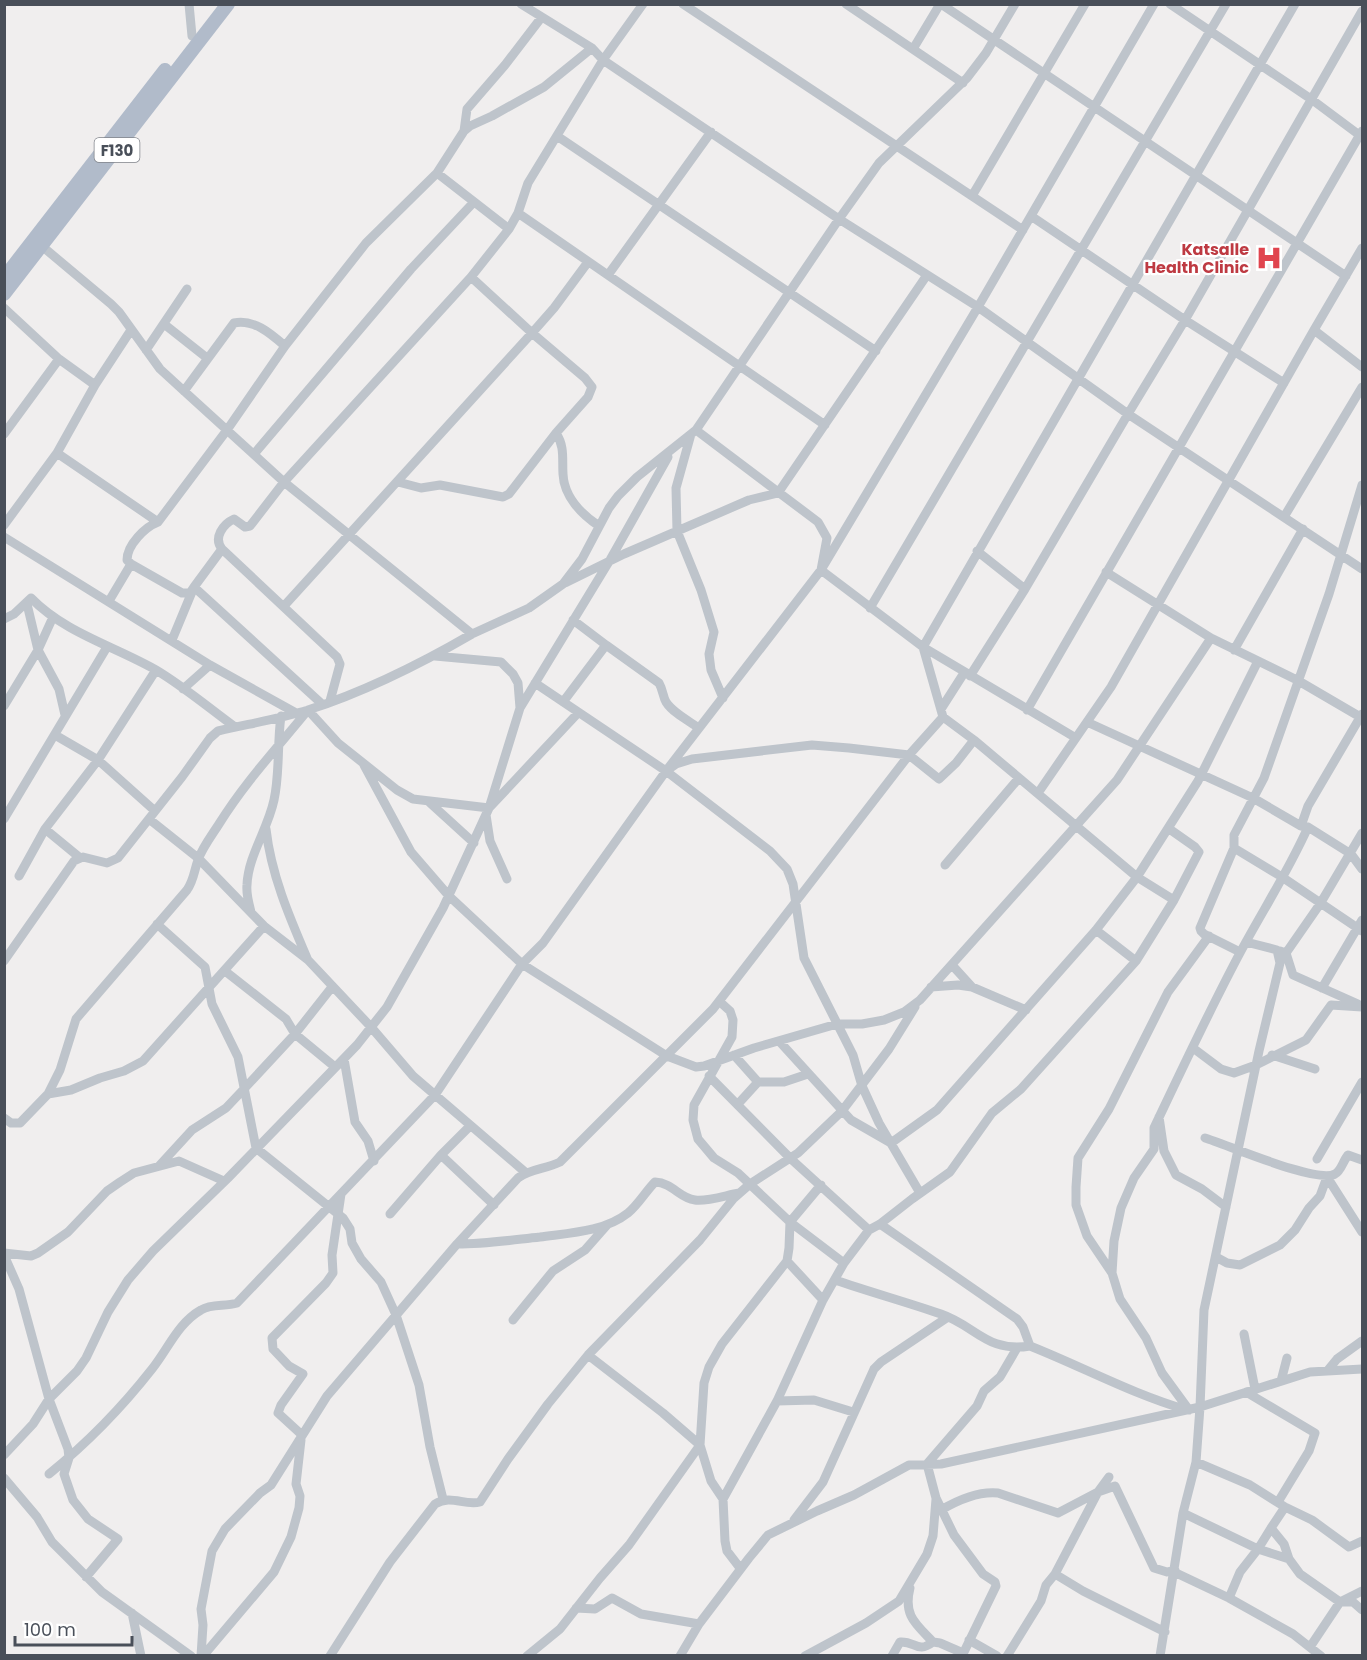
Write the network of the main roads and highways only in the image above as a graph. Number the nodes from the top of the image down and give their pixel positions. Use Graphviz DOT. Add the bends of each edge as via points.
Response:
graph roads {
  1 [pos="217,4"];
  2 [pos="228,4"];
  3 [pos="4,278"];
  4 [pos="4,294"];
  1 -- 3 [label="main road, F130"];
  2 -- 4 [label="main road, F130"];
}
